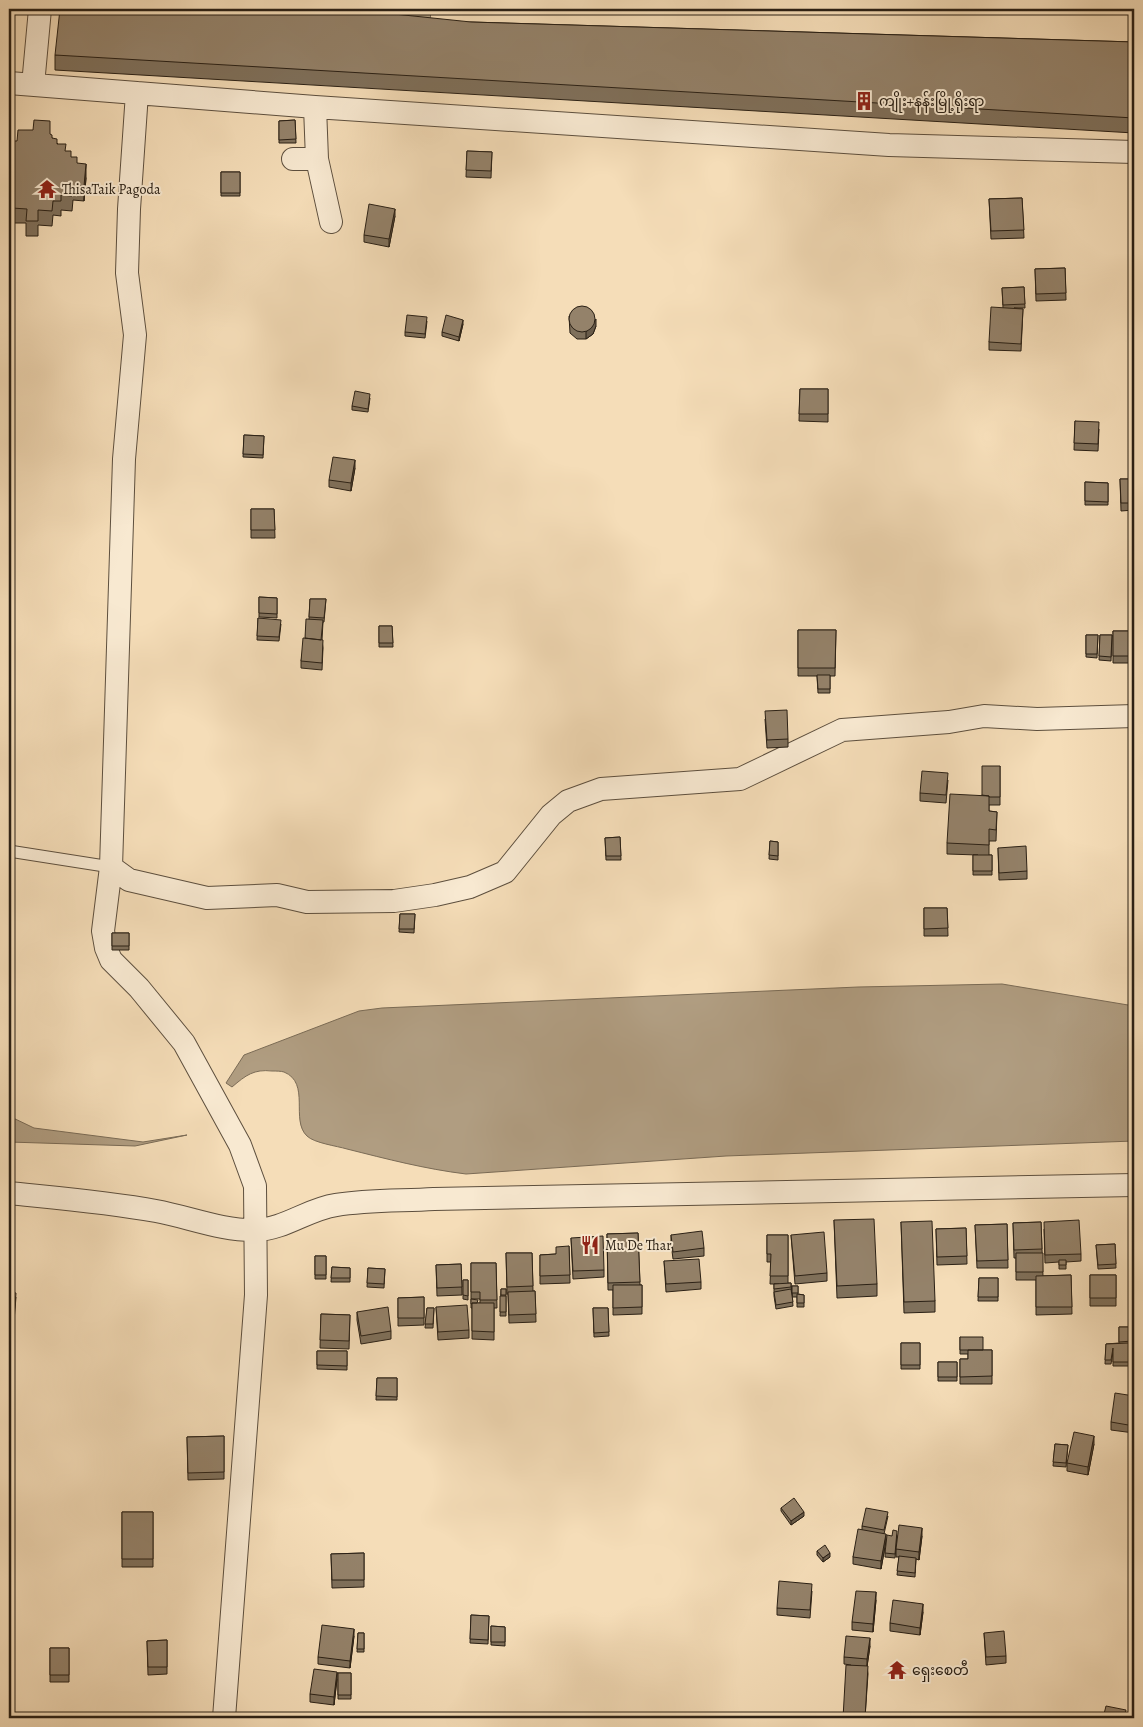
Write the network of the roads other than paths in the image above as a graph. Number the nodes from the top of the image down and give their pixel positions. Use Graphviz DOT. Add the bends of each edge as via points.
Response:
graph roads {
  1 [pos="40,9"];
  2 [pos="9,83"];
  3 [pos="33,85"];
  4 [pos="137,93"];
  5 [pos="315,107"];
  6 [pos="1134,152"];
  7 [pos="293,159"];
  8 [pos="317,159"];
  9 [pos="331,222"];
  10 [pos="1134,716"];
  11 [pos="9,851"];
  12 [pos="111,867"];
  13 [pos="1134,1185"];
  14 [pos="9,1193"];
  15 [pos="256,1230"];
  16 [pos="224,1718"];
  1 -- 3 [label="street"];
  2 -- 3 [label="street"];
  3 -- 4 [label="street"];
  4 -- 5 [label="street"];
  4 -- 12 [label="street" via="127,273 135,335 124,459"];
  5 -- 6 [label="street" via="889,146"];
  5 -- 8 [label="street"];
  7 -- 8 [label="street"];
  8 -- 9 [label="street"];
  10 -- 12 [label="street" via="1037,719 984,716 949,722 842,730 740,779 601,789 568,801 551,815 505,872 470,887 394,901 307,902 278,895 207,898 129,880"];
  11 -- 12 [label="lane"];
  12 -- 15 [label="street" via="103,932 108,954 184,1043 240,1146 255,1186"];
  13 -- 15 [label="street" via="364,1202 315,1210 278,1226"];
  14 -- 15 [label="street" via="89,1201 235,1229"];
  15 -- 16 [label="street" via="255,1322"];
}
